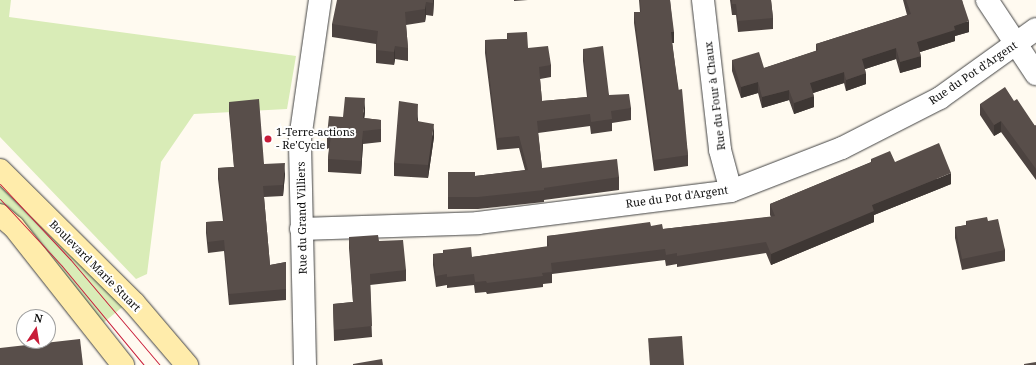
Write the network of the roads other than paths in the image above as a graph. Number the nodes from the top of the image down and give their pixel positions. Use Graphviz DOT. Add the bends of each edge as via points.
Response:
graph roads {
  1 [pos="320,0"];
  2 [pos="703,0"];
  3 [pos="987,0"];
  4 [pos="1036,29"];
  5 [pos="1016,44"];
  6 [pos="1036,74"];
  7 [pos="0,170"];
  8 [pos="731,191"];
  9 [pos="0,214"];
  10 [pos="301,229"];
  11 [pos="123,365"];
  12 [pos="187,365"];
  13 [pos="305,365"];
  1 -- 10 [label="street, Rue du Grand Villiers" via="300,139"];
  2 -- 8 [label="street, Rue du Four à Chaux" via="720,150"];
  3 -- 5 [label="street"];
  4 -- 5 [label="street, Rue du Pot d'Argent"];
  5 -- 6 [label="street"];
  5 -- 8 [label="street, Rue du Pot d'Argent" via="940,98 842,148"];
  7 -- 12 [label="main road, Boulevard Marie Stuart" via="134,303"];
  8 -- 10 [label="street, Rue du Pot d'Argent" via="478,223"];
  9 -- 11 [label="main road" via="14,227"];
  10 -- 13 [label="street, Rue du Grand Villiers"];
}
